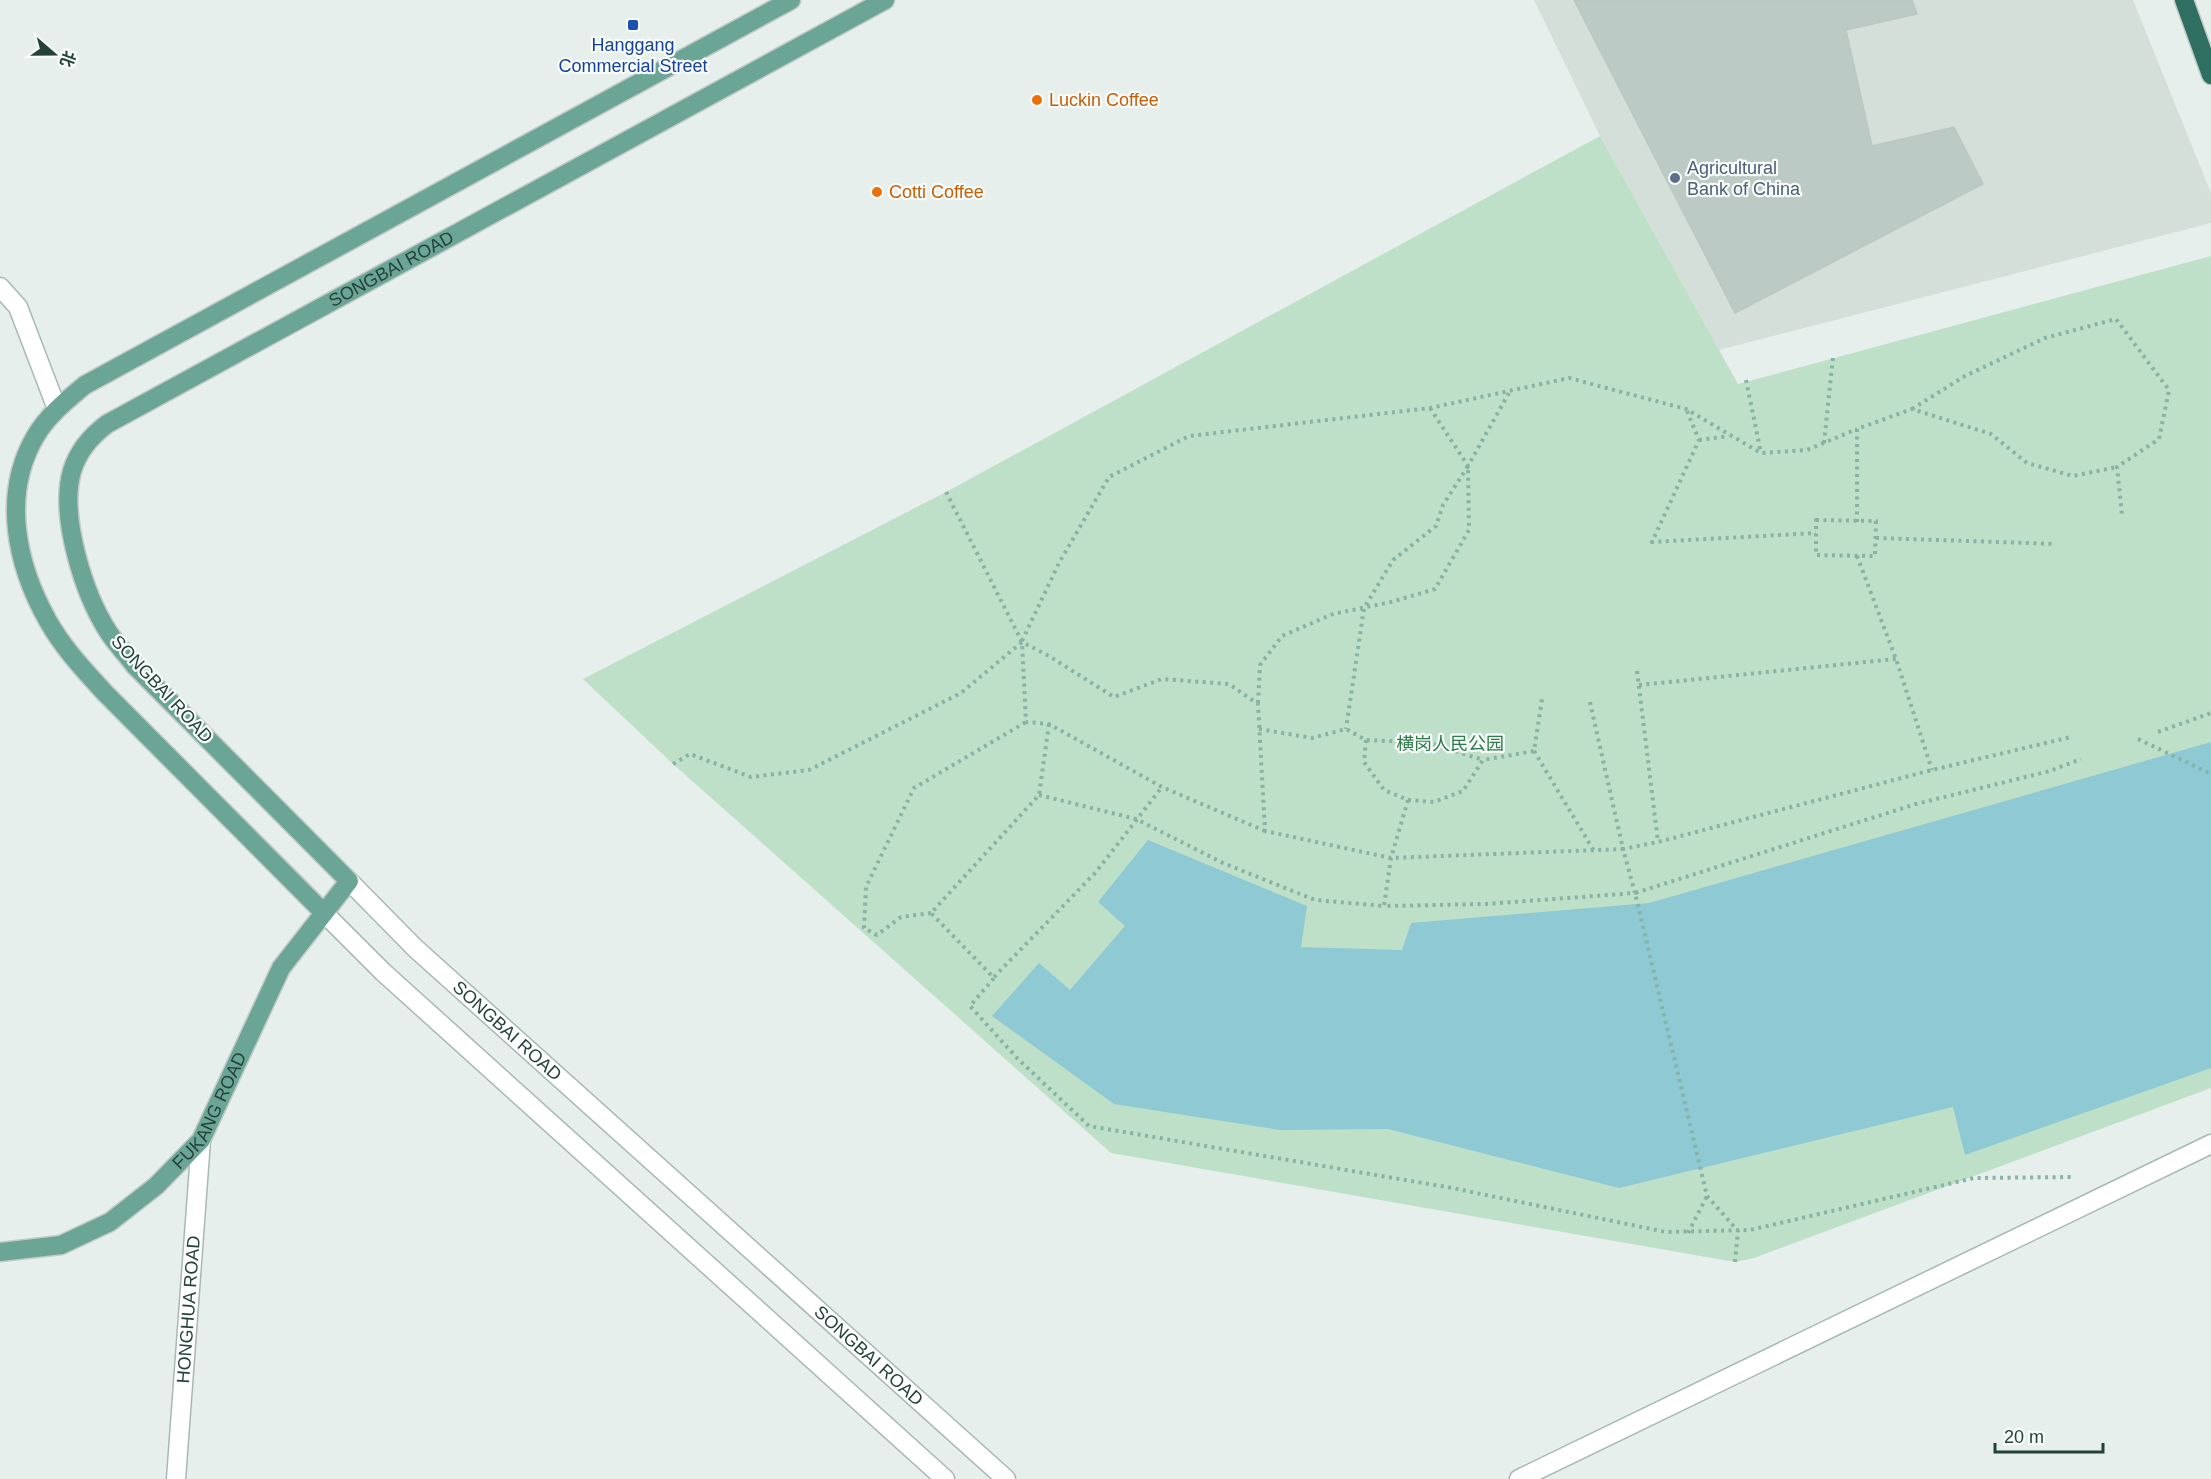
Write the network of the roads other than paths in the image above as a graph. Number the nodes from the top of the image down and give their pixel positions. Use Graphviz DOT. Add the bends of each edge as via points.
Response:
graph roads {
  1 [pos="791,0"];
  2 [pos="885,0"];
  3 [pos="2184,0"];
  4 [pos="2211,75"];
  5 [pos="0,287"];
  6 [pos="57,409"];
  7 [pos="349,881"];
  8 [pos="324,913"];
  9 [pos="201,1140"];
  10 [pos="2211,1144"];
  11 [pos="0,1252"];
  12 [pos="176,1479"];
  13 [pos="945,1479"];
  14 [pos="1006,1479"];
  15 [pos="1519,1479"];
  1 -- 6 [label="main road" via="85,385"];
  2 -- 7 [label="main road, SONGBAI ROAD" via="107,424 95,433 78,457 69,489 74,547 88,591 109,633 135,666"];
  3 -- 4 [label="highway"];
  5 -- 6 [label="street" via="18,307"];
  6 -- 8 [label="main road" via="35,437 22,467 15,505 18,542 48,622 105,693"];
  7 -- 8 [label="main road, FUKANG ROAD"];
  7 -- 14 [label="street, SONGBAI ROAD" via="423,956"];
  8 -- 9 [label="main road, FUKANG ROAD" via="281,968"];
  8 -- 13 [label="street" via="384,972"];
  9 -- 11 [label="main road, FUKANG ROAD" via="156,1186 110,1222 61,1245"];
  9 -- 12 [label="street, HONGHUA ROAD"];
  10 -- 15 [label="street"];
}
